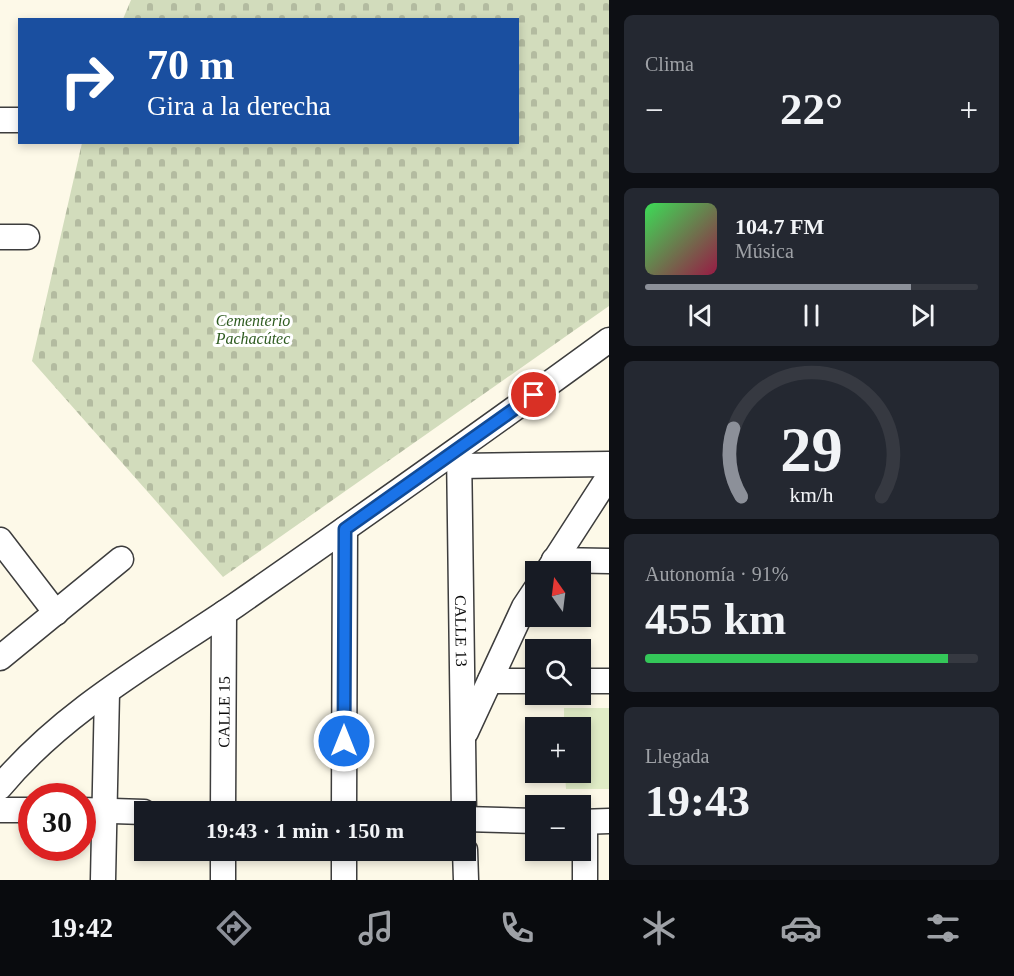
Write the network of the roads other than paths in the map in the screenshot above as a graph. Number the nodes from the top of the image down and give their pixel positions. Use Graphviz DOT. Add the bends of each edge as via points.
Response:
graph roads {
  1 [pos="0,120"];
  2 [pos="18,120"];
  3 [pos="0,237"];
  4 [pos="27,237"];
  5 [pos="609,340"];
  6 [pos="459,458"];
  7 [pos="609,464"];
  8 [pos="609,476"];
  9 [pos="345,529"];
  10 [pos="0,540"];
  11 [pos="121,559"];
  12 [pos="553,561"];
  13 [pos="609,561"];
  14 [pos="591,563"];
  15 [pos="525,606"];
  16 [pos="56,613"];
  17 [pos="224,613"];
  18 [pos="0,658"];
  19 [pos="490,681"];
  20 [pos="525,681"];
  21 [pos="591,681"];
  22 [pos="609,681"];
  23 [pos="107,692"];
  24 [pos="463,740"];
  25 [pos="96,785"];
  26 [pos="0,787"];
  27 [pos="223,801"];
  28 [pos="344,801"];
  29 [pos="464,801"];
  30 [pos="0,810"];
  31 [pos="18,810"];
  32 [pos="96,810"];
  33 [pos="134,812"];
  34 [pos="476,819"];
  35 [pos="525,821"];
  36 [pos="609,821"];
  37 [pos="591,822"];
  38 [pos="96,831"];
  39 [pos="223,861"];
  40 [pos="344,861"];
  41 [pos="465,861"];
  42 [pos="584,861"];
  43 [pos="103,880"];
  44 [pos="223,880"];
  45 [pos="344,880"];
  46 [pos="466,880"];
  47 [pos="585,880"];
  1 -- 2 [label="street"];
  3 -- 4 [label="street"];
  5 -- 6 [label="street"];
  6 -- 7 [label="street"];
  6 -- 9 [label="street"];
  6 -- 24 [label="street, CALLE 13"];
  8 -- 12 [label="street"];
  9 -- 17 [label="street"];
  9 -- 28 [label="street"];
  10 -- 16 [label="street"];
  11 -- 16 [label="street"];
  13 -- 14 [label="street"];
  15 -- 19 [label="street"];
  16 -- 18 [label="street"];
  17 -- 23 [label="street"];
  17 -- 27 [label="street, CALLE 15"];
  19 -- 20 [label="street"];
  19 -- 24 [label="street"];
  21 -- 22 [label="street"];
  23 -- 25 [label="street"];
  23 -- 26 [label="street" via="22,760"];
  24 -- 29 [label="street, CALLE 13"];
  30 -- 31 [label="street"];
  32 -- 33 [label="street"];
  34 -- 35 [label="street"];
  36 -- 37 [label="street"];
  38 -- 43 [label="street"];
  39 -- 44 [label="street"];
  40 -- 45 [label="street"];
  41 -- 46 [label="street"];
  42 -- 47 [label="street"];
}
